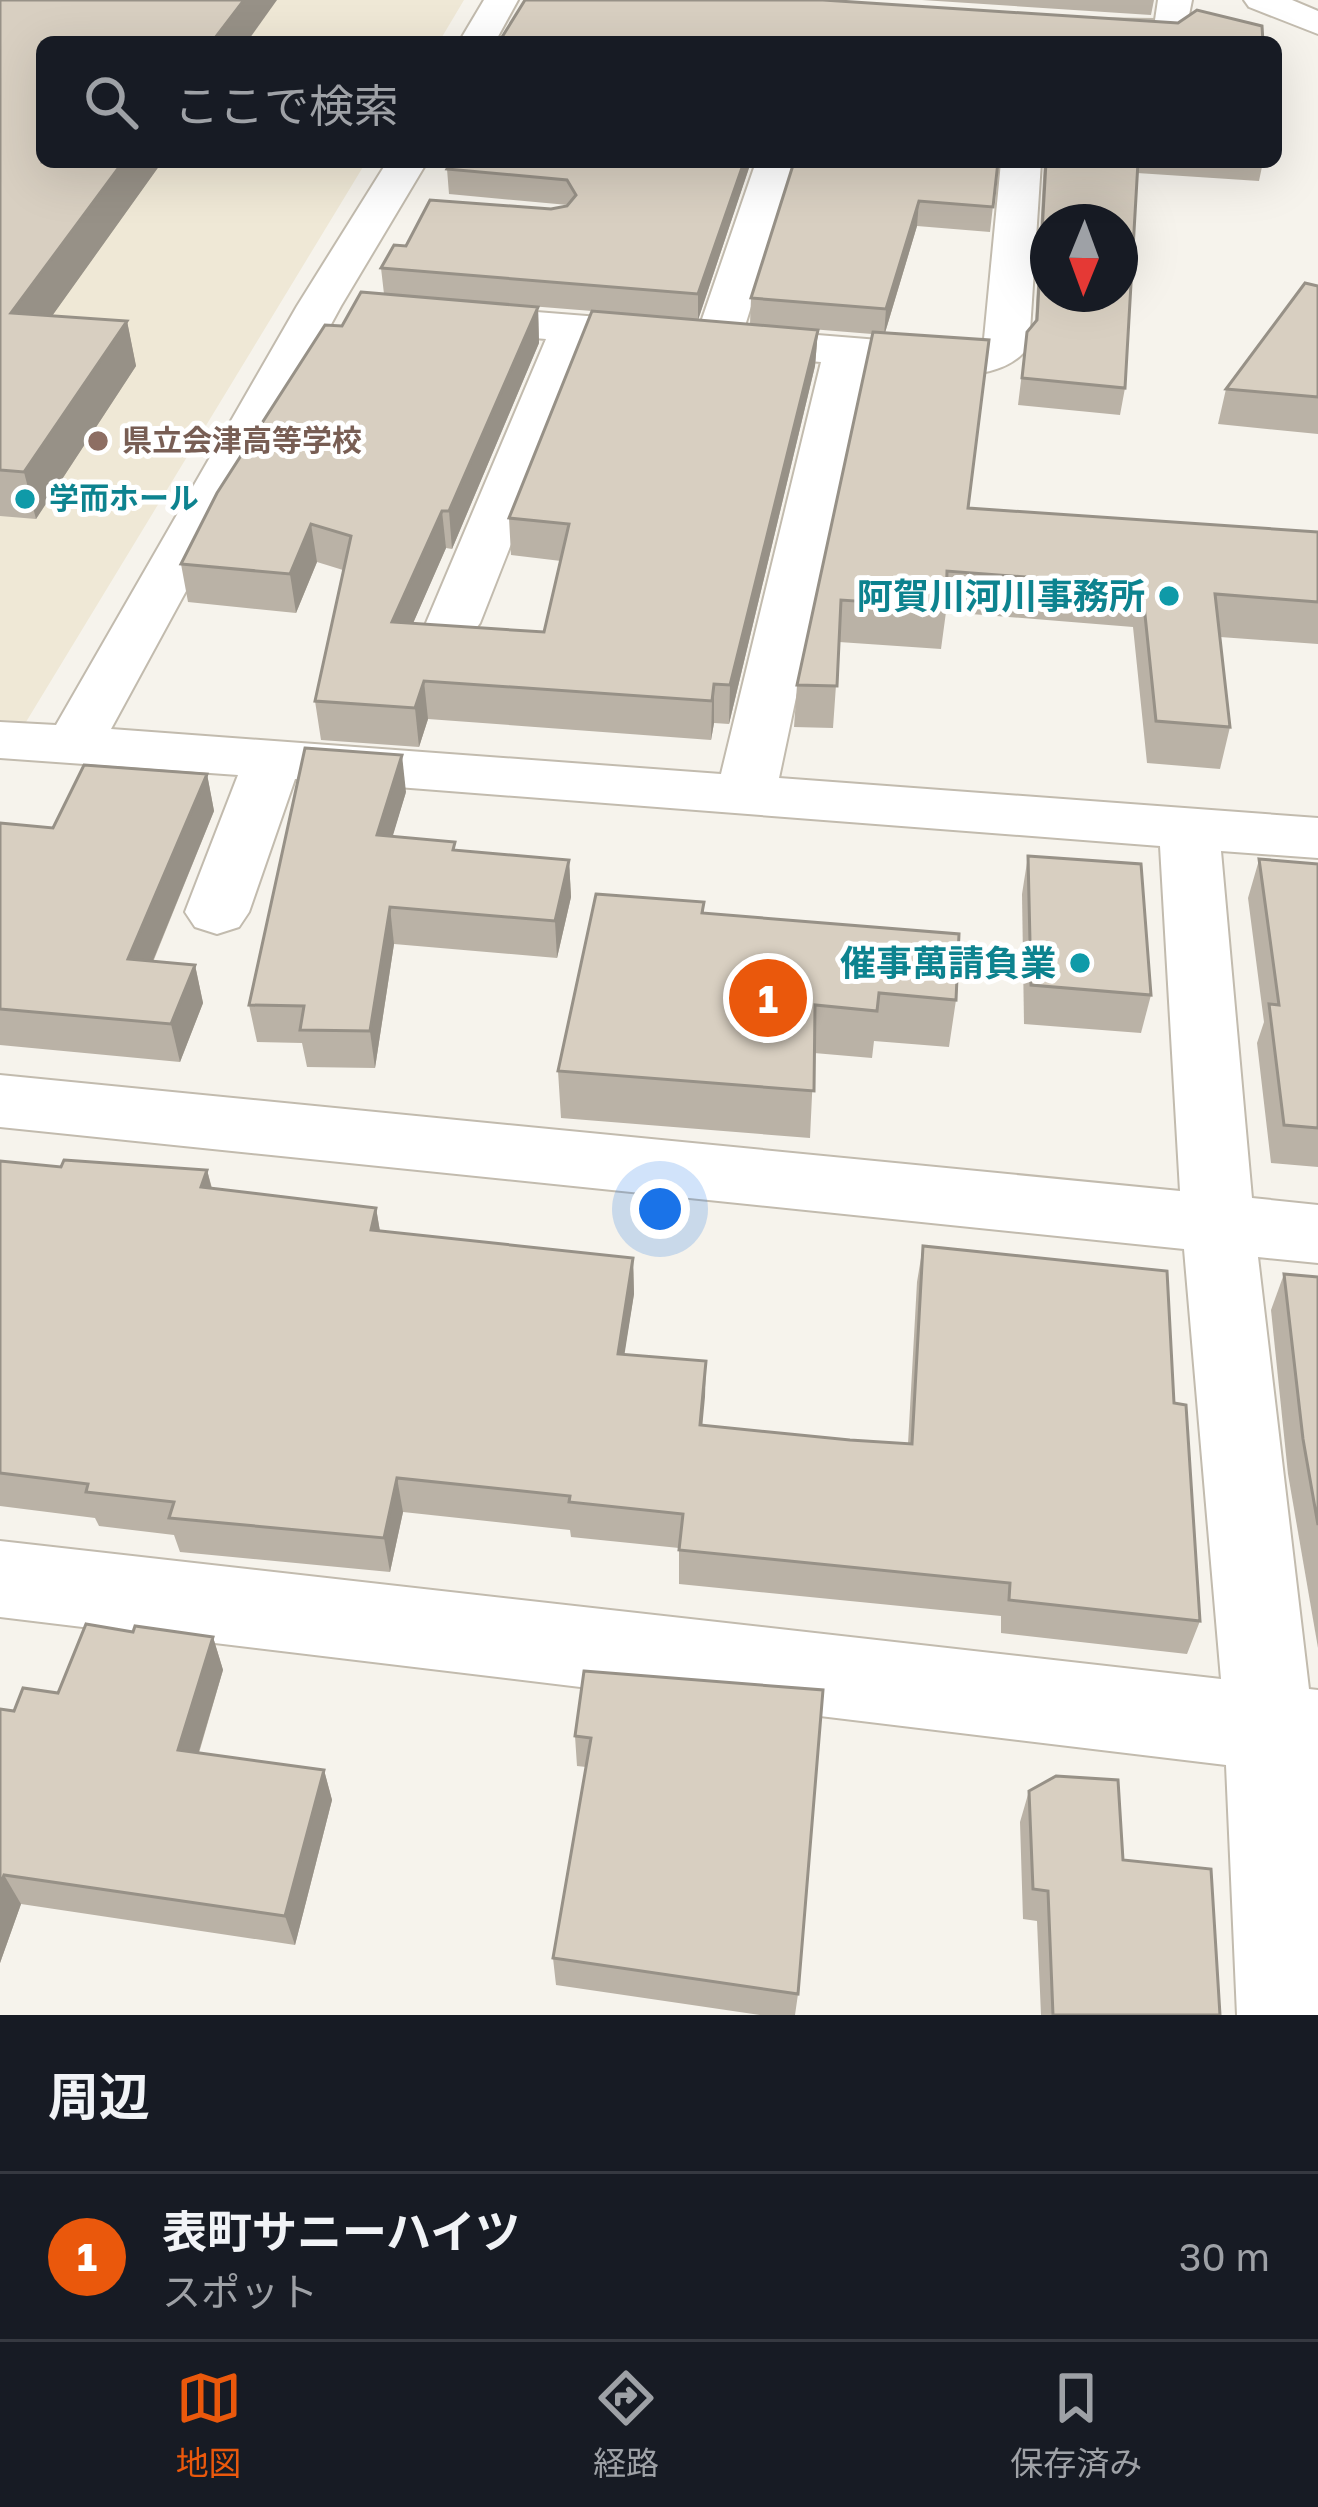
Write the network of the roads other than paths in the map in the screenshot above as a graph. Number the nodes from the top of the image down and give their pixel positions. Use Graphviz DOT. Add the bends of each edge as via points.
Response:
graph roads {
  1 [pos="501,0"];
  2 [pos="1175,0"];
  3 [pos="1261,0"];
  4 [pos="1318,23"];
  5 [pos="1066,26"];
  6 [pos="480,36"];
  7 [pos="774,168"];
  8 [pos="1021,168"];
  9 [pos="403,192"];
  10 [pos="411,315"];
  11 [pos="573,329"];
  12 [pos="718,340"];
  13 [pos="847,352"];
  14 [pos="453,623"];
  15 [pos="0,740"];
  16 [pos="74,744"];
  17 [pos="273,758"];
  18 [pos="746,793"];
  19 [pos="1189,827"];
  20 [pos="1318,838"];
  21 [pos="217,912"];
  22 [pos="0,1101"];
  23 [pos="1218,1224"];
  24 [pos="1318,1234"];
  25 [pos="0,1579"];
  26 [pos="1293,1731"];
  27 [pos="1286,2015"];
  1 -- 6 [label="street"];
  2 -- 5 [label="street" via="1171,32"];
  3 -- 4 [label="street"];
  7 -- 12 [label="street"];
  8 -- 13 [label="street" via="1006,346 970,361"];
  9 -- 16 [label="street" via="342,308"];
  10 -- 11 [label="street"];
  11 -- 12 [label="street"];
  11 -- 14 [label="street"];
  12 -- 13 [label="street"];
  13 -- 18 [label="street"];
  15 -- 16 [label="street"];
  16 -- 17 [label="street"];
  17 -- 18 [label="street"];
  17 -- 21 [label="street"];
  18 -- 19 [label="street"];
  19 -- 20 [label="street"];
  19 -- 23 [label="street"];
  22 -- 23 [label="street"];
  23 -- 24 [label="street"];
  23 -- 26 [label="street"];
  25 -- 26 [label="street"];
  26 -- 27 [label="street"];
}
